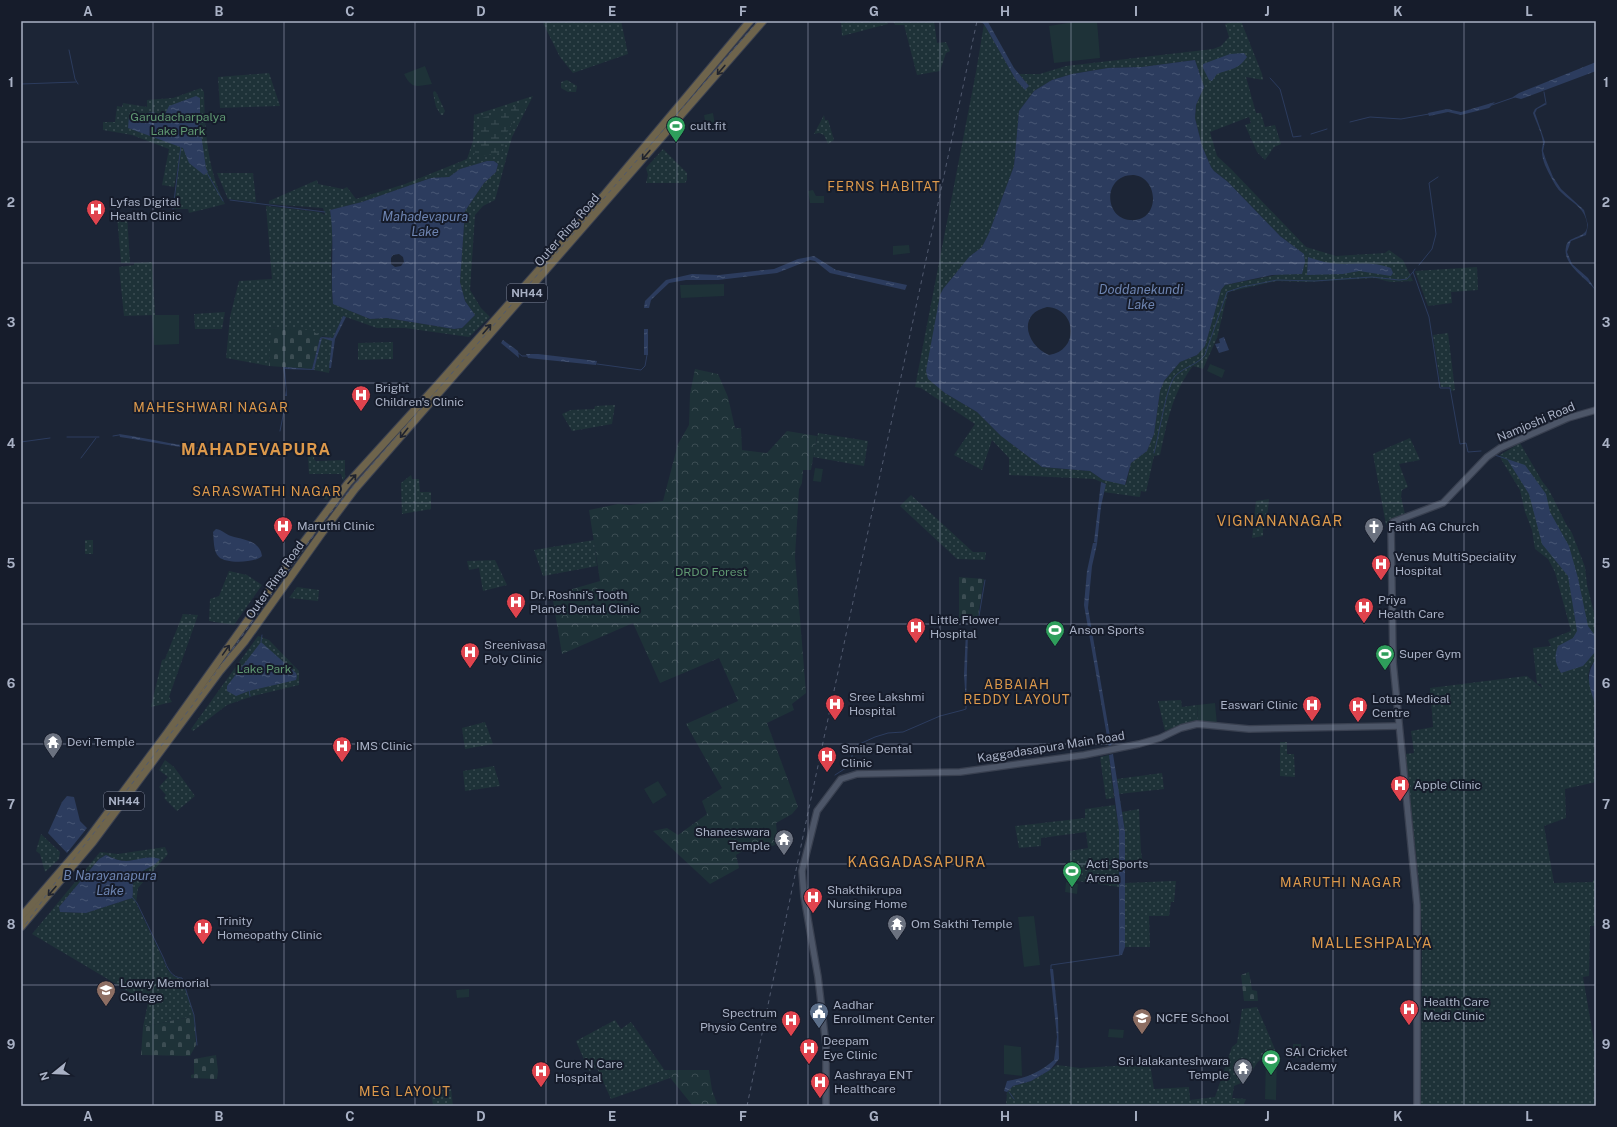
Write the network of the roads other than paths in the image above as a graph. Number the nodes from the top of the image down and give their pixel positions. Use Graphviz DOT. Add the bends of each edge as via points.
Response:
graph roads {
  1 [pos="750,21"];
  2 [pos="763,21"];
  3 [pos="1596,410"];
  4 [pos="214,669"];
  5 [pos="228,670"];
  6 [pos="181,714"];
  7 [pos="172,717"];
  8 [pos="1399,726"];
  9 [pos="21,916"];
  10 [pos="21,927"];
  11 [pos="826,1106"];
  12 [pos="1417,1106"];
  4 -- 1 [label="highway, Outer Ring Road / NH44, one-way" via="329,507"];
  2 -- 4 [label="highway, Outer Ring Road / NH44, one-way" via="494,336 416,418 339,509 245,641"];
  3 -- 8 [label="main road, Namjoshi Road" via="1568,418 1500,448 1487,457 1443,503 1393,522 1392,649"];
  4 -- 5 [label="highway"];
  4 -- 6 [label="highway, Outer Ring Road / NH44"];
  4 -- 10 [label="highway, Outer Ring Road / NH44, one-way" via="93,842"];
  6 -- 7 [label="highway"];
  6 -- 9 [label="highway, Outer Ring Road / NH44" via="88,839"];
  8 -- 11 [label="main road, Kaggadasapura Main Road" via="1249,729 1197,724 1160,738 1109,751 960,772 857,774 841,779 817,811 802,871 826,1045"];
  8 -- 12 [label="main road" via="1417,905"];
}
